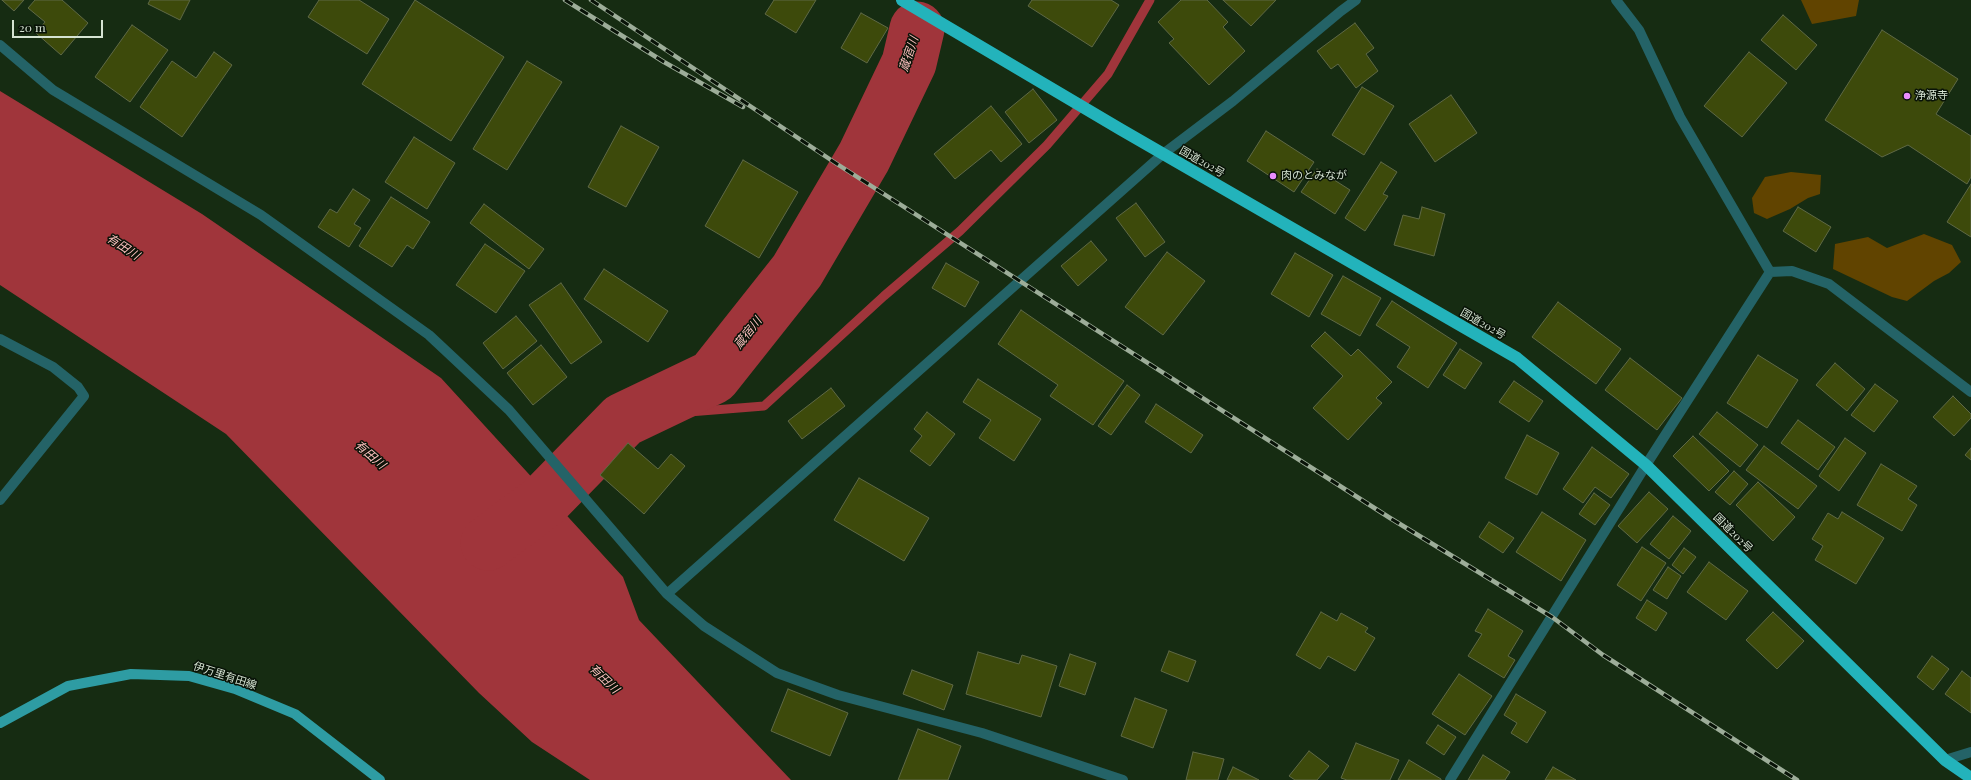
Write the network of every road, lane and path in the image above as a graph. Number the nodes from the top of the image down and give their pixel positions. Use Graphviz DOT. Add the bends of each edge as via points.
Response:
graph roads {
  1 [pos="902,0"];
  2 [pos="1356,0"];
  3 [pos="1616,0"];
  4 [pos="0,45"];
  5 [pos="1163,154"];
  6 [pos="1770,272"];
  7 [pos="0,339"];
  8 [pos="1971,392"];
  9 [pos="1646,465"];
  10 [pos="0,500"];
  11 [pos="667,594"];
  12 [pos="0,723"];
  13 [pos="1971,752"];
  14 [pos="1945,760"];
  15 [pos="1971,778"];
  16 [pos="380,780"];
  17 [pos="1123,780"];
  18 [pos="1450,780"];
  1 -- 5 [label="highway, 国道202号"];
  2 -- 5 [label="street" via="1233,101"];
  3 -- 6 [label="street" via="1639,30 1680,117"];
  4 -- 11 [label="street" via="53,90 261,215 422,330 509,410"];
  5 -- 9 [label="highway, 国道202号" via="1517,358"];
  5 -- 11 [label="street"];
  6 -- 8 [label="street" via="1792,271 1829,284"];
  6 -- 9 [label="street"];
  7 -- 10 [label="street" via="53,367 78,387 84,396"];
  9 -- 14 [label="highway, 国道202号"];
  9 -- 18 [label="street"];
  11 -- 17 [label="street" via="704,626 777,673 838,695 982,733"];
  12 -- 16 [label="main road, 伊万里有田線" via="68,686 131,674 189,676 235,689 295,714"];
  13 -- 14 [label="street"];
  14 -- 15 [label="highway, 国道202号"];
}
